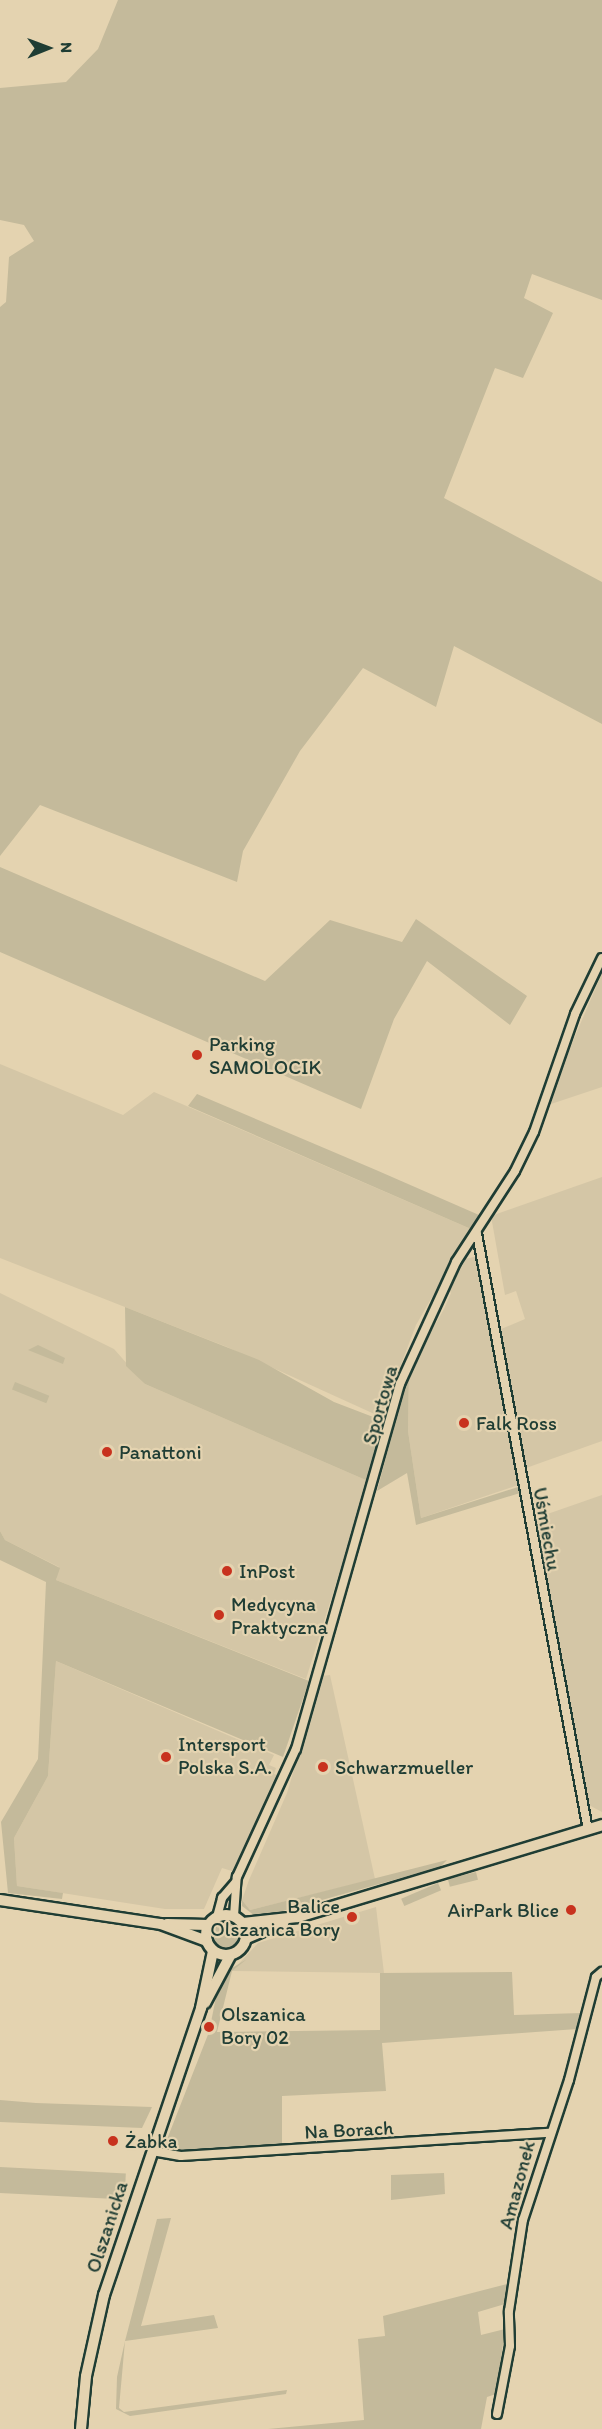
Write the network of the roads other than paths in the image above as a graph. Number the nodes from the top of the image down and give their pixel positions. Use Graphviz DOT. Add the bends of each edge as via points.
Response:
graph roads {
  1 [pos="602,958"];
  2 [pos="477,1234"];
  3 [pos="602,1825"];
  4 [pos="588,1830"];
  5 [pos="236,1881"];
  6 [pos="0,1900"];
  7 [pos="218,1917"];
  8 [pos="238,1919"];
  9 [pos="289,1919"];
  10 [pos="161,1924"];
  11 [pos="208,1925"];
  12 [pos="247,1938"];
  13 [pos="207,1941"];
  14 [pos="213,1951"];
  15 [pos="230,1956"];
  16 [pos="602,1972"];
  17 [pos="201,2008"];
  18 [pos="549,2133"];
  19 [pos="152,2151"];
  20 [pos="497,2414"];
  21 [pos="81,2429"];
  1 -- 2 [label="street, Sportowa" via="575,1014 534,1132"];
  2 -- 4 [label="street, Uśmiechu"];
  2 -- 5 [label="street, Sportowa" via="456,1262 400,1384 296,1749"];
  3 -- 4 [label="main road"];
  4 -- 9 [label="main road"];
  5 -- 7 [label="street, Sportowa" via="222,1898"];
  5 -- 8 [label="street, Sportowa"];
  6 -- 10 [label="main road"];
  7 -- 8 [label="main road"];
  7 -- 11 [label="main road"];
  8 -- 9 [label="main road"];
  8 -- 12 [label="main road"];
  9 -- 12 [label="main road"];
  10 -- 11 [label="main road"];
  10 -- 13 [label="main road"];
  11 -- 13 [label="main road"];
  12 -- 15 [label="main road" via="241,1950"];
  13 -- 14 [label="main road"];
  14 -- 15 [label="main road"];
  14 -- 17 [label="main road, Olszanicka"];
  15 -- 17 [label="main road, Olszanicka"];
  16 -- 18 [label="street, Amazonek" via="596,1977 569,2080"];
  17 -- 19 [label="main road, Olszanicka"];
  18 -- 19 [label="street, Na Borach" via="181,2156"];
  18 -- 20 [label="street, Amazonek" via="516,2258 510,2346"];
  19 -- 21 [label="main road, Olszanicka" via="101,2306 86,2376"];
}
